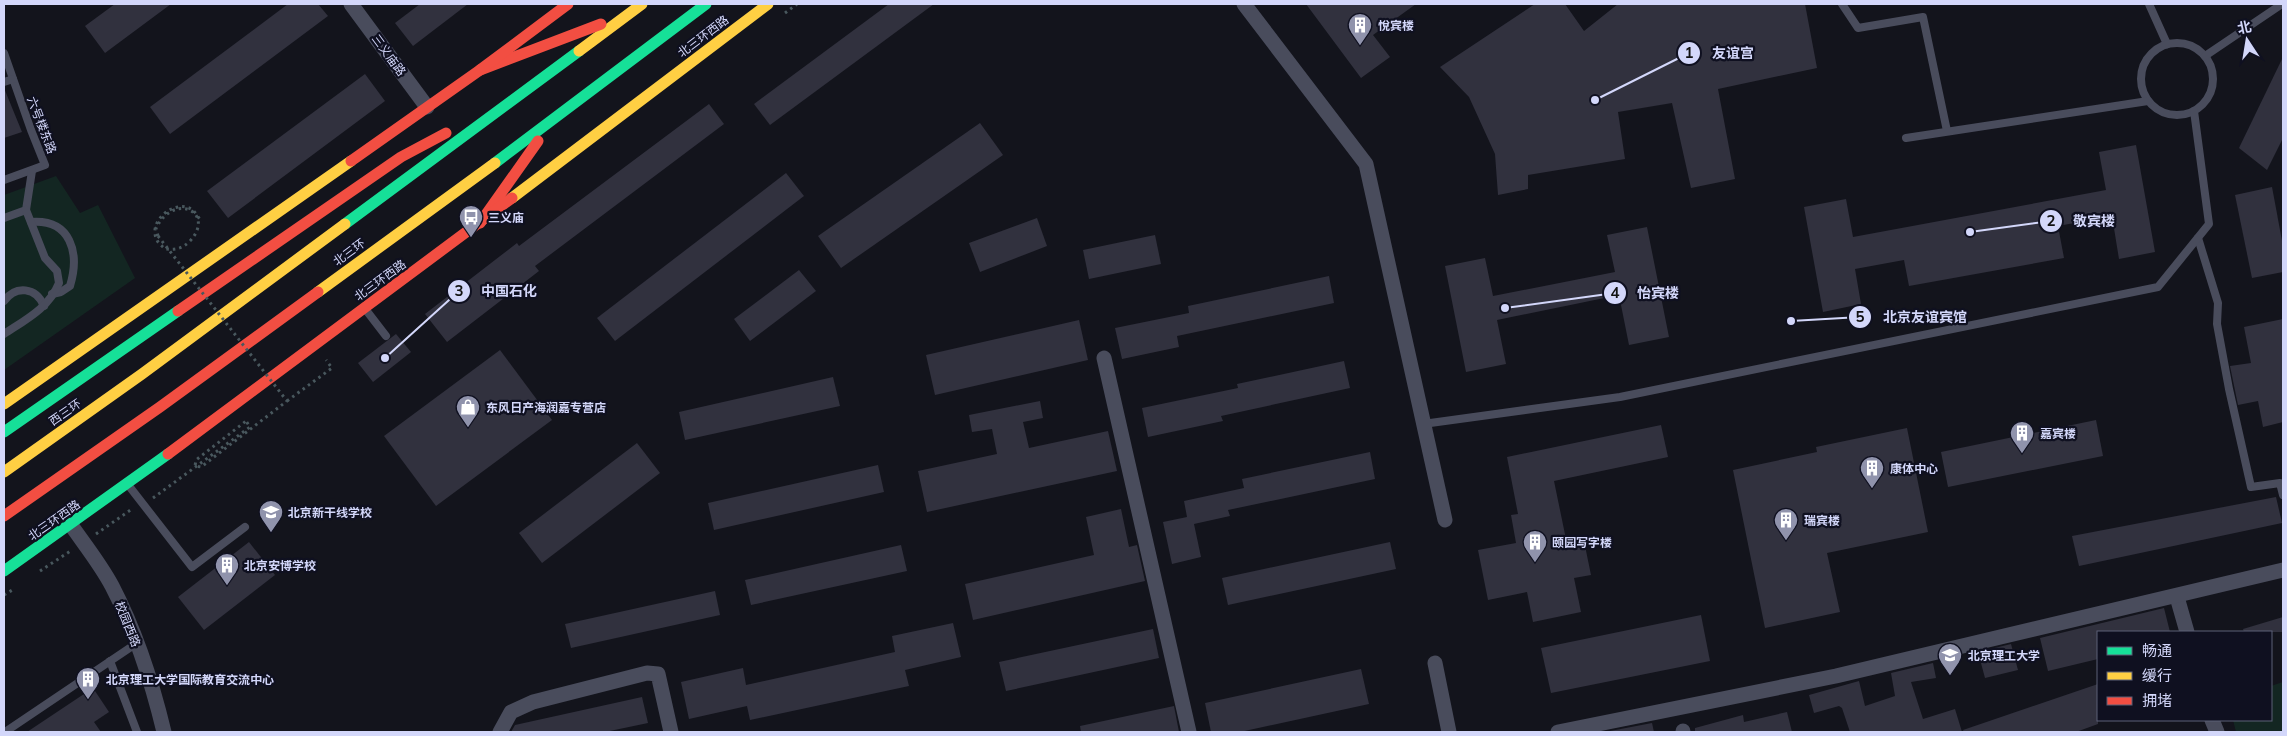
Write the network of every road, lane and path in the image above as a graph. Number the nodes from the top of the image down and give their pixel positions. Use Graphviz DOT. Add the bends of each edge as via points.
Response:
graph roads {
  1 [pos="351,4"];
  2 [pos="568,4"];
  3 [pos="642,4"];
  4 [pos="706,4"];
  5 [pos="768,4"];
  6 [pos="1244,4"];
  7 [pos="1842,4"];
  8 [pos="2149,4"];
  9 [pos="2282,4"];
  10 [pos="630,13"];
  11 [pos="2167,44"];
  12 [pos="4,52"];
  13 [pos="2205,56"];
  14 [pos="480,70"];
  15 [pos="13,79"];
  16 [pos="4,82"];
  17 [pos="525,92"];
  18 [pos="2148,101"];
  19 [pos="427,107"];
  20 [pos="2194,111"];
  21 [pos="551,122"];
  22 [pos="1947,131"];
  23 [pos="1906,138"];
  24 [pos="32,171"];
  25 [pos="4,180"];
  26 [pos="26,210"];
  27 [pos="4,218"];
  28 [pos="201,221"];
  29 [pos="31,222"];
  30 [pos="480,223"];
  31 [pos="2198,238"];
  32 [pos="52,294"];
  33 [pos="4,301"];
  34 [pos="44,306"];
  35 [pos="365,308"];
  36 [pos="5,333"];
  37 [pos="386,336"];
  38 [pos="333,355"];
  39 [pos="1104,358"];
  40 [pos="326,360"];
  41 [pos="319,366"];
  42 [pos="142,374"];
  43 [pos="282,393"];
  44 [pos="275,399"];
  45 [pos="287,401"];
  46 [pos="4,404"];
  47 [pos="253,415"];
  48 [pos="246,421"];
  49 [pos="1423,424"];
  50 [pos="4,432"];
  51 [pos="4,472"];
  52 [pos="128,484"];
  53 [pos="2283,496"];
  54 [pos="143,504"];
  55 [pos="4,516"];
  56 [pos="1444,520"];
  57 [pos="71,525"];
  58 [pos="245,527"];
  59 [pos="83,543"];
  60 [pos="2283,570"];
  61 [pos="4,571"];
  62 [pos="35,574"];
  63 [pos="20,585"];
  64 [pos="4,595"];
  65 [pos="2177,597"];
  66 [pos="2187,631"];
  67 [pos="137,643"];
  68 [pos="110,661"];
  69 [pos="1435,663"];
  70 [pos="5,732"];
  71 [pos="137,732"];
  72 [pos="164,732"];
  73 [pos="500,732"];
  74 [pos="671,732"];
  75 [pos="1189,732"];
  76 [pos="1449,732"];
  77 [pos="1558,732"];
  1 -- 19 [label="street, 三义庙路"];
  2 -- 14 [label="main road"];
  3 -- 10 [label="main road, 北三环"];
  4 -- 21 [label="main road, 北三环"];
  5 -- 30 [label="main road, 北三环西路"];
  6 -- 49 [label="street" via="1366,164"];
  7 -- 22 [label="lane" via="1858,28 1923,17"];
  8 -- 11 [label="lane"];
  9 -- 13 [label="lane"];
  10 -- 14 [label="main road"];
  10 -- 17 [label="main road, 北三环"];
  11 -- 13 [label="lane" via="2188,44"];
  11 -- 18 [label="lane" via="2150,55 2141,72 2143,92"];
  12 -- 15 [label="lane, 六号楼东路"];
  13 -- 20 [label="lane" via="2213,76 2212,86 2209,96"];
  14 -- 19 [label="main road"];
  15 -- 16 [label="lane"];
  15 -- 24 [label="lane, 六号楼东路" via="45,165"];
  17 -- 42 [label="main road, 北三环"];
  17 -- 50 [label="main road" via="401,157"];
  18 -- 20 [label="lane" via="2155,108 2174,115"];
  18 -- 22 [label="lane"];
  19 -- 46 [label="main road"];
  20 -- 31 [label="lane" via="2209,224"];
  21 -- 30 [label="main road"];
  21 -- 55 [label="main road, 北三环" via="160,407"];
  22 -- 23 [label="lane"];
  24 -- 25 [label="lane, 六号楼东路"];
  24 -- 26 [label="lane"];
  26 -- 27 [label="lane"];
  26 -- 29 [label="lane"];
  28 -- 45 [label="path, bridge" via="192,209 184,206 173,208 164,214 157,222 154,230 157,241 165,249 171,249 177,250 187,244 198,228 194,212 179,207 169,211 156,228 158,236 164,244 170,252 189,275"];
  29 -- 32 [label="lane" via="45,258 57,271 59,283"];
  29 -- 32 [label="lane" via="47,222 59,228 66,234 72,248 74,262 70,286"];
  30 -- 35 [label="main road, 北三环西路"];
  31 -- 49 [label="lane" via="2158,288 1620,397"];
  31 -- 53 [label="lane" via="2218,303 2217,324 2251,487 2280,483"];
  32 -- 34 [label="lane"];
  33 -- 34 [label="lane" via="17,292 33,292 41,297"];
  34 -- 36 [label="lane" via="27,321"];
  35 -- 37 [label="lane"];
  35 -- 52 [label="main road, 北三环西路"];
  38 -- 40 [label="path"];
  39 -- 75 [label="street"];
  40 -- 41 [label="path"];
  40 -- 45 [label="path" via="332,368"];
  42 -- 51 [label="main road, 西三环"];
  43 -- 44 [label="path"];
  45 -- 48 [label="path, bridge" via="201,467 195,466 196,460"];
  47 -- 48 [label="path"];
  48 -- 54 [label="path" via="250,427 162,494"];
  49 -- 56 [label="street"];
  52 -- 54 [label="lane"];
  52 -- 57 [label="main road, 北三环西路"];
  54 -- 58 [label="lane" via="192,567"];
  54 -- 59 [label="path"];
  57 -- 59 [label="street, 校园西路"];
  57 -- 61 [label="main road, 北三环西路"];
  59 -- 62 [label="path"];
  59 -- 67 [label="street, 校园西路" via="111,585"];
  60 -- 65 [label="street"];
  63 -- 64 [label="path"];
  65 -- 66 [label="street"];
  65 -- 77 [label="street" via="1836,676"];
  67 -- 68 [label="lane"];
  67 -- 72 [label="street, 校园西路"];
  68 -- 70 [label="lane"];
  68 -- 71 [label="lane"];
  69 -- 76 [label="street"];
  73 -- 74 [label="street" via="511,712 533,702 647,673 658,674"];
}
